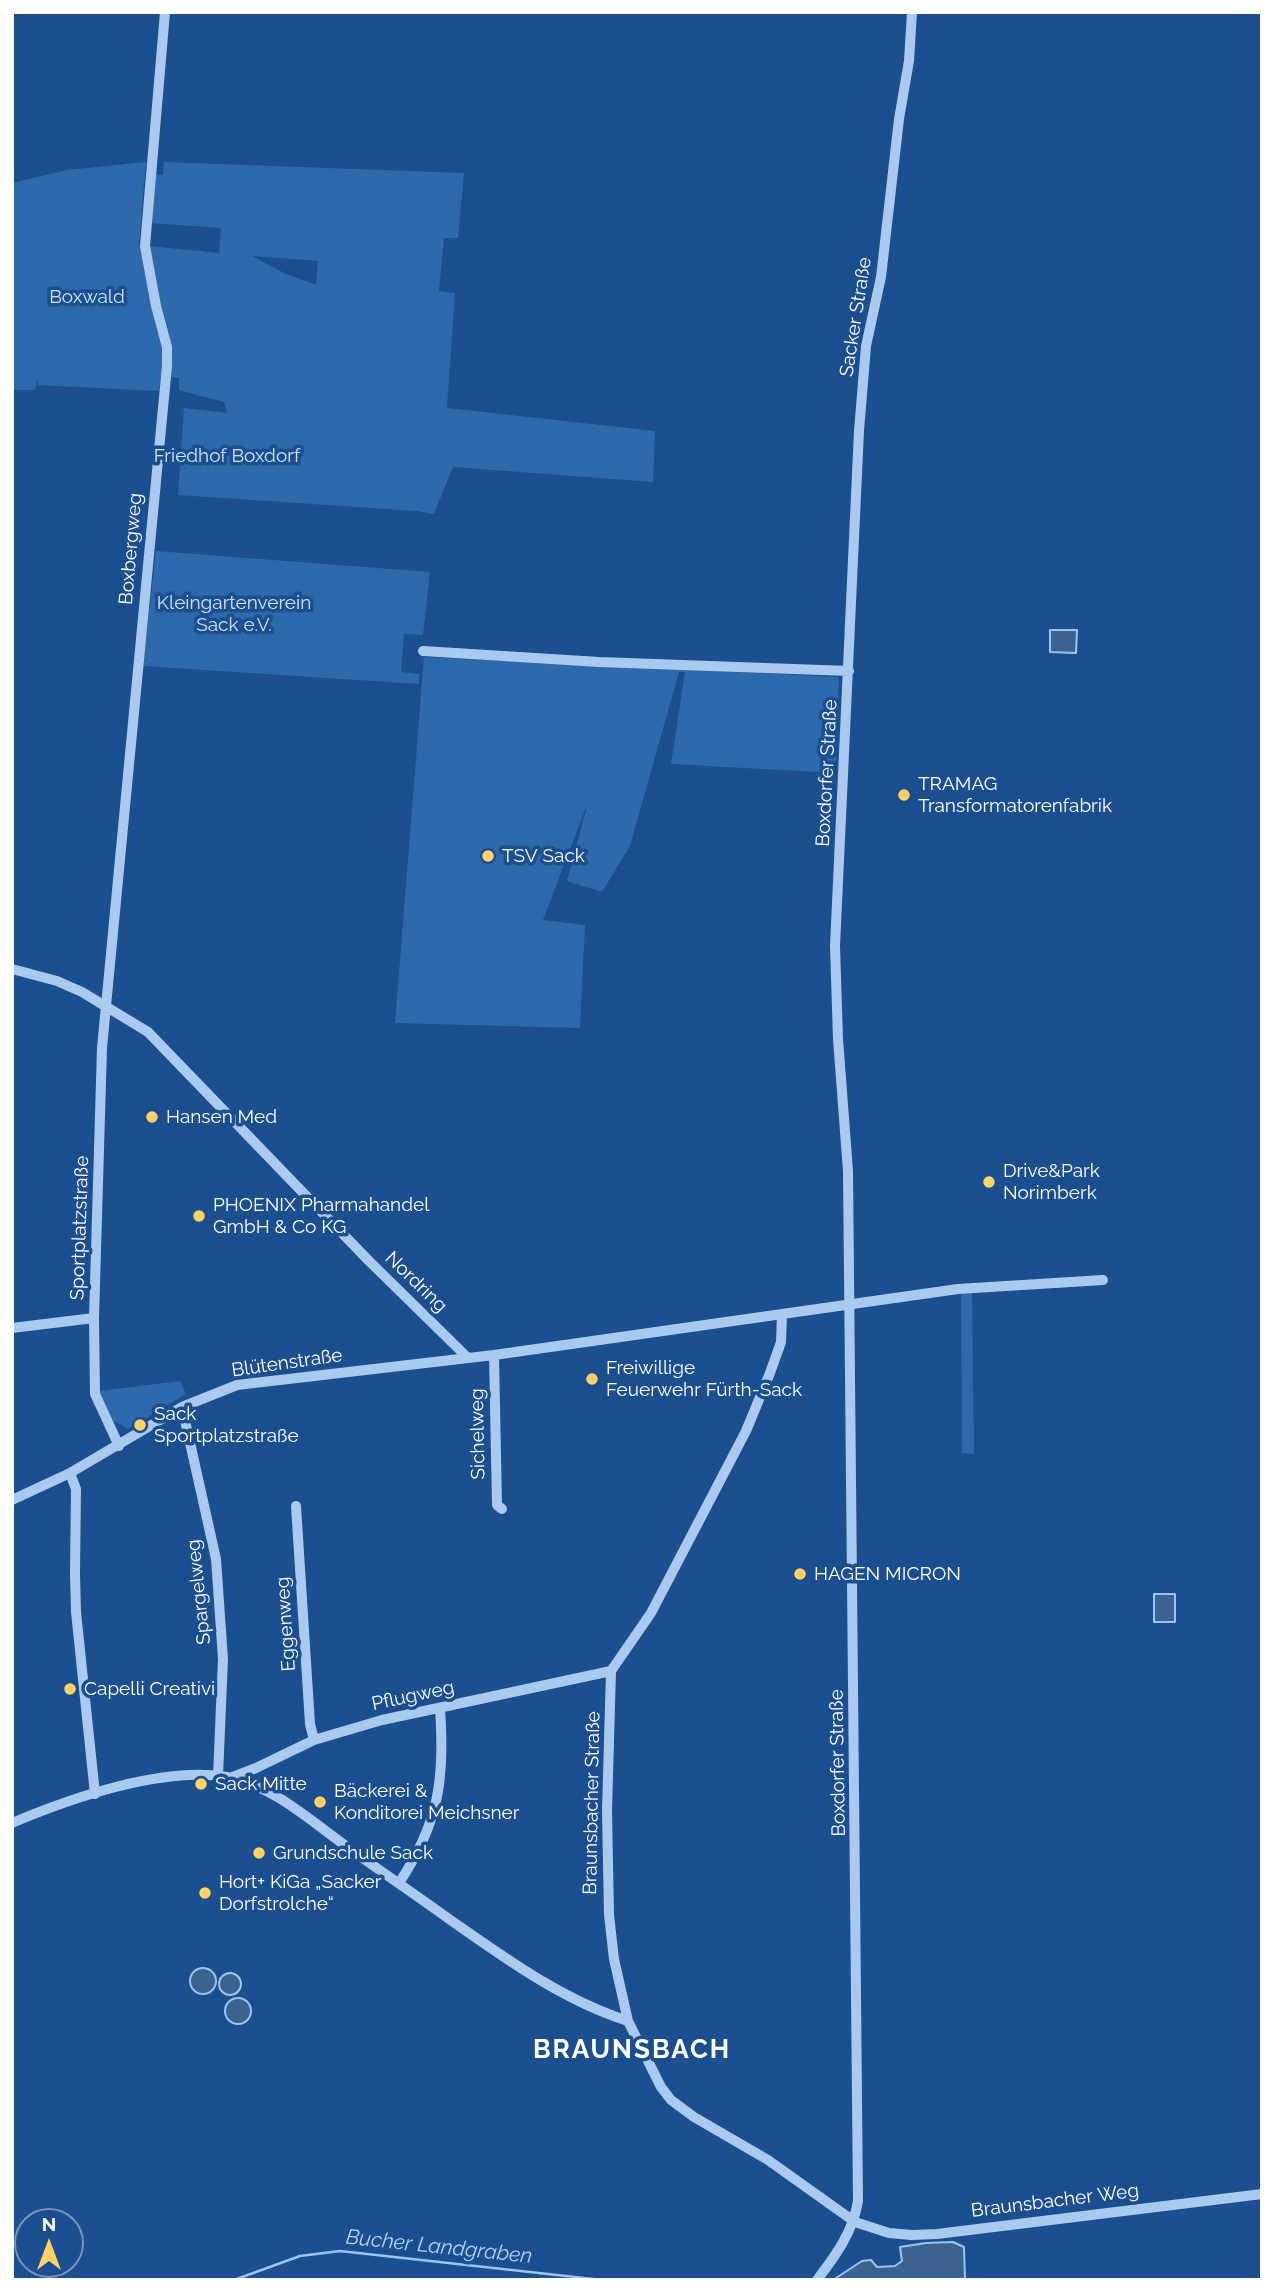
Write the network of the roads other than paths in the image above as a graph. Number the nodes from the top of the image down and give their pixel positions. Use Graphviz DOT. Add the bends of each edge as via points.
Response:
graph roads {
  1 [pos="165,12"];
  2 [pos="912,12"];
  3 [pos="422,651"];
  4 [pos="849,671"];
  5 [pos="12,969"];
  6 [pos="107,1007"];
  7 [pos="1103,1280"];
  8 [pos="850,1303"];
  9 [pos="782,1314"];
  10 [pos="94,1318"];
  11 [pos="12,1328"];
  12 [pos="494,1355"];
  13 [pos="468,1358"];
  14 [pos="182,1407"];
  15 [pos="119,1446"];
  16 [pos="71,1474"];
  17 [pos="12,1500"];
  18 [pos="296,1506"];
  19 [pos="502,1510"];
  20 [pos="611,1671"];
  21 [pos="440,1709"];
  22 [pos="314,1740"];
  23 [pos="218,1776"];
  24 [pos="230,1778"];
  25 [pos="95,1794"];
  26 [pos="12,1823"];
  27 [pos="399,1883"];
  28 [pos="628,2021"];
  29 [pos="1262,2194"];
  30 [pos="855,2221"];
  31 [pos="817,2280"];
  1 -- 6 [label="street, Boxbergweg" via="145,246 167,366"];
  2 -- 4 [label="street, Sacker Straße" via="881,277 866,346"];
  3 -- 4 [label="street"];
  4 -- 8 [label="street, Boxdorfer Straße" via="835,946 848,1171"];
  5 -- 6 [label="street, Nordring" via="57,981"];
  6 -- 10 [label="street, Sportplatzstraße"];
  6 -- 13 [label="street, Nordring" via="148,1032"];
  7 -- 8 [label="street" via="957,1289"];
  8 -- 9 [label="street"];
  8 -- 30 [label="street, Boxdorfer Straße" via="858,2016"];
  9 -- 12 [label="street"];
  9 -- 20 [label="street" via="781,1342 746,1431 651,1613"];
  10 -- 11 [label="street"];
  10 -- 15 [label="street, Sportplatzstraße" via="95,1394"];
  12 -- 13 [label="street"];
  12 -- 19 [label="street, Sichelweg" via="497,1505"];
  13 -- 14 [label="street, Blütenstraße" via="237,1385"];
  14 -- 15 [label="street, Blütenstraße"];
  14 -- 23 [label="street, Spargelweg" via="218,1575 222,1659"];
  15 -- 16 [label="street, Blütenstraße"];
  16 -- 17 [label="street, Blütenstraße"];
  16 -- 25 [label="street" via="76,1489 76,1612"];
  18 -- 22 [label="street, Eggenweg"];
  20 -- 21 [label="street, Pflugweg"];
  20 -- 28 [label="street, Braunsbacher Straße" via="609,1923"];
  21 -- 22 [label="street, Pflugweg"];
  21 -- 27 [label="street" via="440,1788 423,1843"];
  22 -- 24 [label="street, Pflugweg"];
  23 -- 24 [label="street"];
  23 -- 25 [label="street" via="150,1780"];
  24 -- 27 [label="street" via="277,1797"];
  25 -- 26 [label="street"];
  27 -- 28 [label="street" via="507,1960 606,2015"];
  28 -- 30 [label="street, Braunsbacher Straße" via="671,2100"];
  29 -- 30 [label="street, Braunsbacher Weg" via="937,2234 889,2233"];
  30 -- 31 [label="street"];
}
